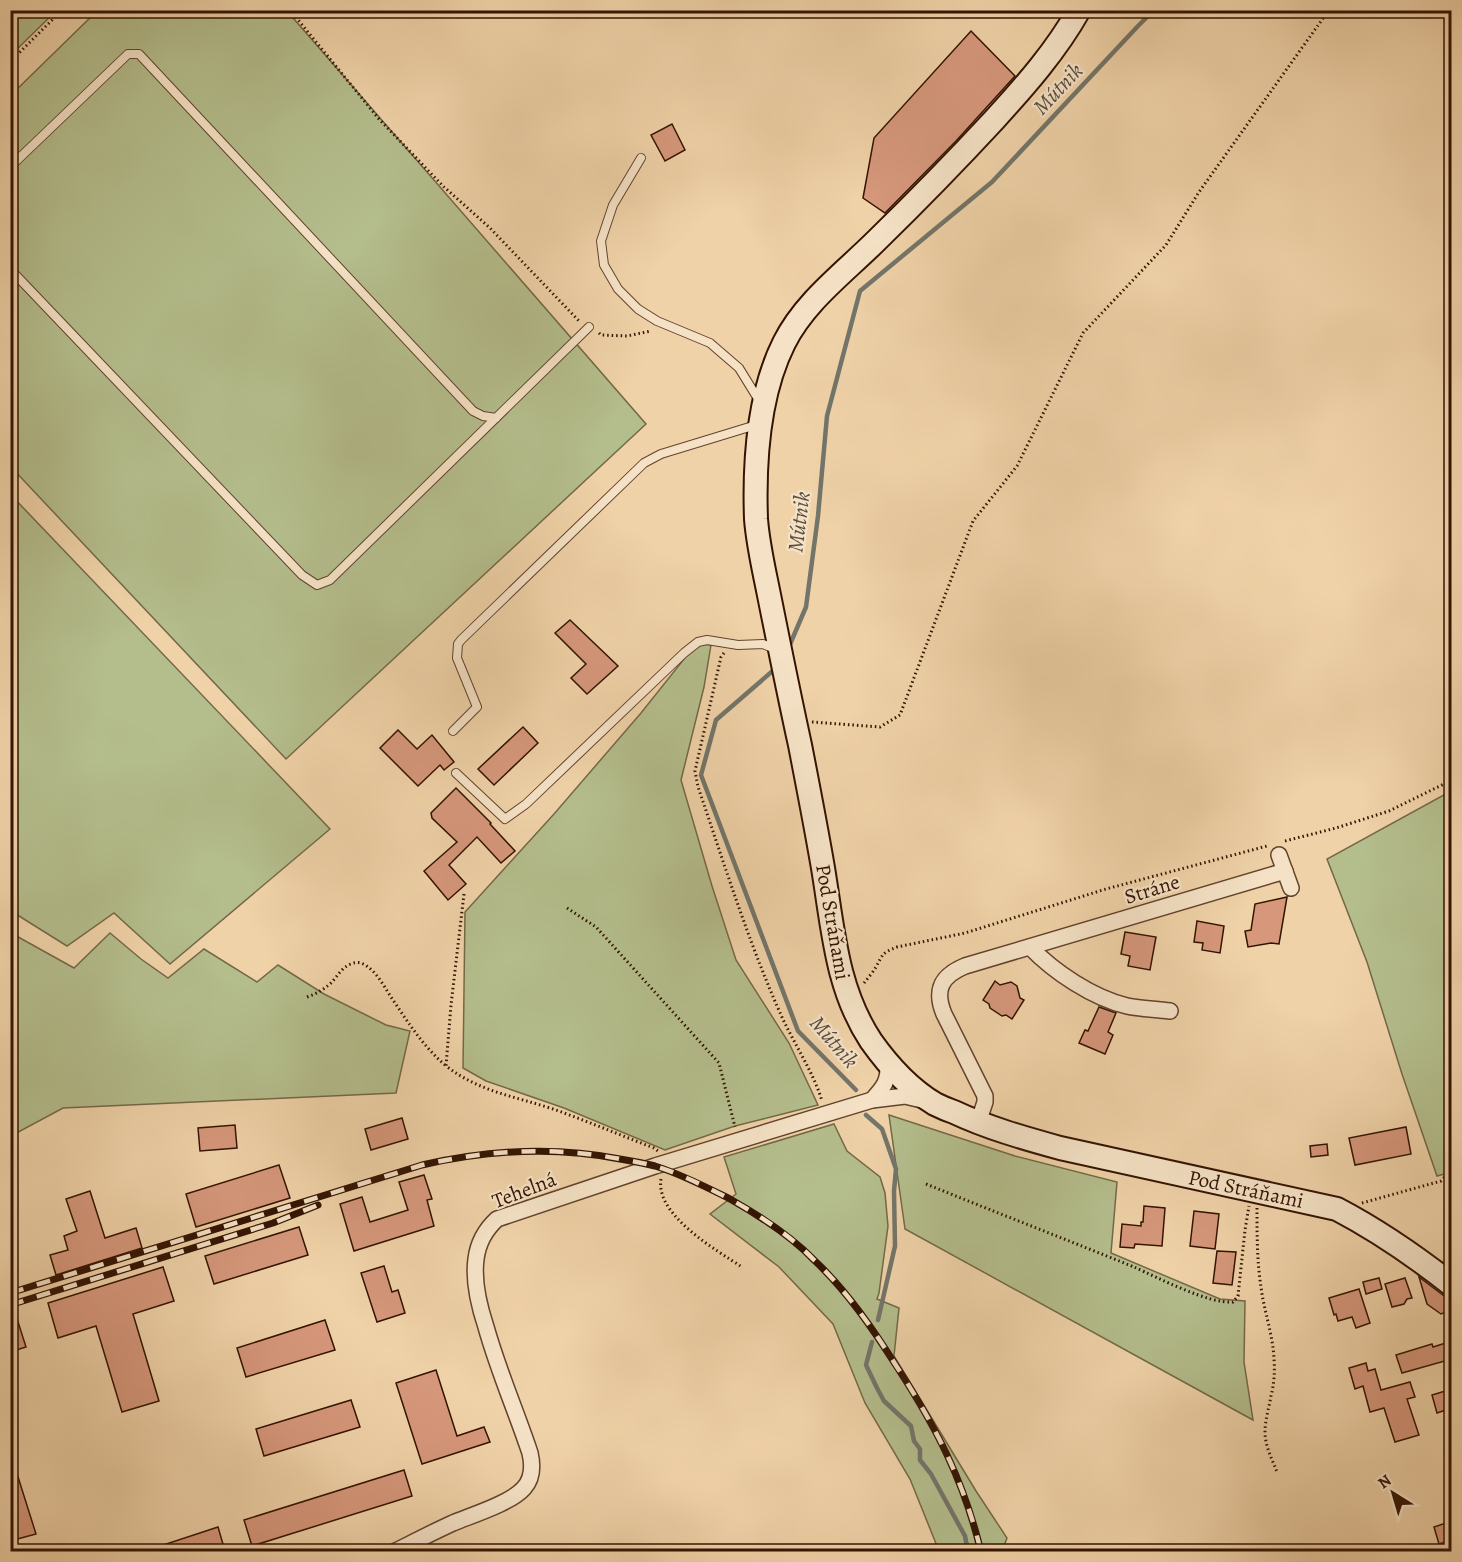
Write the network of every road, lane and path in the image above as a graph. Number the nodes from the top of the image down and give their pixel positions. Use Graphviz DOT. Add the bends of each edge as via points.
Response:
graph roads {
  1 [pos="62,10"];
  2 [pos="290,10"];
  3 [pos="1079,10"];
  4 [pos="1329,10"];
  5 [pos="10,62"];
  6 [pos="641,158"];
  7 [pos="10,167"];
  8 [pos="10,269"];
  9 [pos="589,327"];
  10 [pos="670,327"];
  11 [pos="762,415"];
  12 [pos="496,418"];
  13 [pos="738,645"];
  14 [pos="780,655"];
  15 [pos="793,716"];
  16 [pos="453,731"];
  17 [pos="456,773"];
  18 [pos="1452,780"];
  19 [pos="1279,855"];
  20 [pos="1285,871"];
  21 [pos="1291,888"];
  22 [pos="464,894"];
  23 [pos="567,908"];
  24 [pos="1030,947"];
  25 [pos="847,992"];
  26 [pos="306,997"];
  27 [pos="1170,1011"];
  28 [pos="888,1062"];
  29 [pos="446,1066"];
  30 [pos="872,1100"];
  31 [pos="934,1104"];
  32 [pos="824,1115"];
  33 [pos="978,1123"];
  34 [pos="738,1141"];
  35 [pos="669,1162"];
  36 [pos="1452,1169"];
  37 [pos="926,1184"];
  38 [pos="1257,1191"];
  39 [pos="1337,1209"];
  40 [pos="742,1267"];
  41 [pos="1452,1285"];
  42 [pos="1277,1472"];
  43 [pos="394,1551"];
  1 -- 5 [label="path"];
  2 -- 9 [label="path" via="379,119"];
  3 -- 11 [label="street, Pod Stráňami" via="1052,52 1004,108 801,316 784,343 769,380"];
  4 -- 15 [label="path" via="1199,192 1166,245 1083,333 1017,466 973,521 900,715 880,727 816,723"];
  6 -- 10 [label="lane" via="613,206 601,241 604,266 618,289 638,309"];
  7 -- 12 [label="lane" via="128,54 140,54 473,411"];
  8 -- 12 [label="lane" via="302,575 317,585 330,579"];
  9 -- 10 [label="path" via="601,335 627,336"];
  9 -- 12 [label="lane"];
  10 -- 11 [label="lane" via="710,343 739,368"];
  11 -- 14 [label="street, Pod Stráňami" via="756,482 757,531"];
  11 -- 16 [label="lane" via="644,463 461,640 457,658 477,707"];
  13 -- 14 [label="lane" via="763,644"];
  13 -- 17 [label="lane" via="698,642 526,804 505,819"];
  13 -- 32 [label="path" via="727,649 721,657 695,771 753,944 782,1016 818,1088"];
  14 -- 15 [label="street, Pod Stráňami"];
  15 -- 25 [label="street, Pod Stráňami" via="837,960"];
  18 -- 25 [label="path" via="1389,811 1336,828 1106,889 965,933 897,947 879,958 864,984"];
  19 -- 20 [label="street"];
  20 -- 21 [label="street"];
  20 -- 24 [label="street, Stráne"];
  22 -- 29 [label="path"];
  23 -- 34 [label="path" via="596,927 719,1063"];
  24 -- 27 [label="street" via="1057,971 1108,999"];
  24 -- 33 [label="street, Stráne" via="957,969 946,977 939,994 944,1014 986,1096"];
  25 -- 28 [label="street, Pod Stráňami" via="859,1020"];
  26 -- 29 [label="path" via="331,983 346,966 359,962 366,965 416,1034"];
  28 -- 30 [label="street" via="883,1088"];
  28 -- 31 [label="street, Pod Stráňami"];
  29 -- 35 [label="path" via="486,1089 654,1148"];
  30 -- 31 [label="street, Tehelná" via="905,1096"];
  30 -- 32 [label="street, Tehelná"];
  31 -- 33 [label="street, Pod Stráňami"];
  32 -- 34 [label="street, Tehelná"];
  33 -- 38 [label="street, Pod Stráňami" via="1070,1150"];
  34 -- 35 [label="street, Tehelná"];
  35 -- 40 [label="path" via="660,1183 672,1212 691,1232"];
  35 -- 43 [label="street, Tehelná" via="497,1219 487,1230 476,1260 478,1297 490,1343 530,1453 531,1475 522,1490 511,1498"];
  36 -- 39 [label="path" via="1441,1181"];
  37 -- 38 [label="path" via="1225,1302 1233,1302 1238,1296 1247,1214"];
  38 -- 39 [label="street, Pod Stráňami"];
  38 -- 42 [label="path" via="1259,1268 1274,1360 1265,1432"];
  39 -- 41 [label="street, Pod Stráňami" via="1387,1238"];
}
